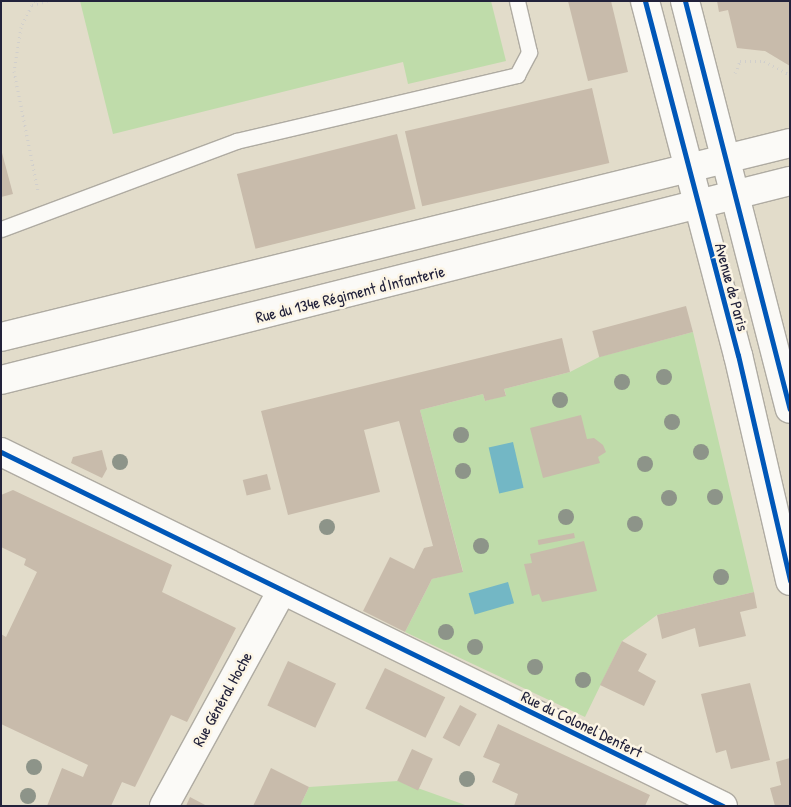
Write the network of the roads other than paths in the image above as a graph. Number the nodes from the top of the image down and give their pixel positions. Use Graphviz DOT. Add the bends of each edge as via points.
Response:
graph roads {
  1 [pos="517,1"];
  2 [pos="644,1"];
  3 [pos="685,1"];
  4 [pos="790,143"];
  5 [pos="725,160"];
  6 [pos="688,169"];
  7 [pos="790,181"];
  8 [pos="734,195"];
  9 [pos="697,204"];
  10 [pos="1,229"];
  11 [pos="1,337"];
  12 [pos="1,380"];
  13 [pos="790,409"];
  14 [pos="1,452"];
  15 [pos="790,580"];
  16 [pos="281,592"];
  17 [pos="164,806"];
  18 [pos="723,806"];
  1 -- 10 [label="lane" via="529,52 517,75 236,141"];
  2 -- 6 [label="main road, Avenue de Paris"];
  3 -- 5 [label="main road, Avenue de Paris"];
  4 -- 5 [label="main road"];
  5 -- 6 [label="main road"];
  5 -- 8 [label="main road, Avenue de Paris"];
  6 -- 9 [label="main road, Avenue de Paris"];
  6 -- 11 [label="main road"];
  7 -- 8 [label="main road, Rue du 134e Régiment d'Infanterie"];
  8 -- 9 [label="main road, Rue du 134e Régiment d'Infanterie"];
  8 -- 13 [label="main road, Avenue de Paris"];
  9 -- 12 [label="main road, Rue du 134e Régiment d'Infanterie"];
  9 -- 15 [label="main road, Avenue de Paris"];
  14 -- 16 [label="main road, Rue du Colonel Denfert"];
  16 -- 17 [label="main road, Rue Général Hoche"];
  16 -- 18 [label="main road, Rue du Colonel Denfert"];
}
